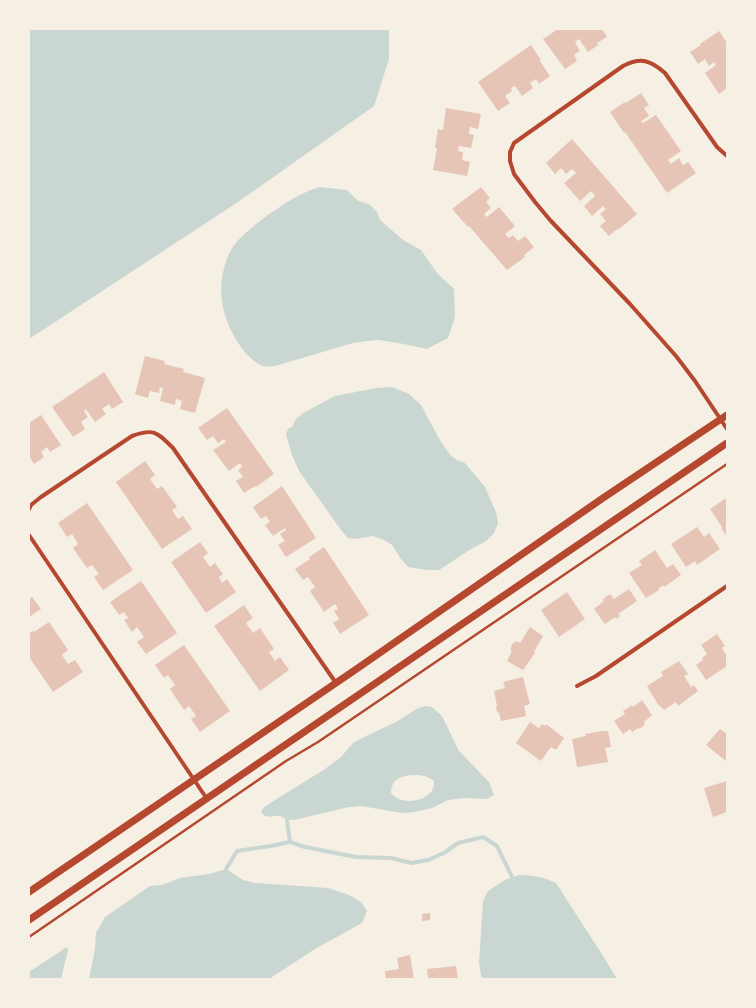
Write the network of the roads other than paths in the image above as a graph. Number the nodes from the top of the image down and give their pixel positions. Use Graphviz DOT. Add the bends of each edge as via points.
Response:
graph roads {
  1 [pos="727,156"];
  2 [pos="724,417"];
  3 [pos="727,428"];
  4 [pos="727,443"];
  5 [pos="29,509"];
  6 [pos="29,535"];
  7 [pos="727,586"];
  8 [pos="336,683"];
  9 [pos="577,686"];
  10 [pos="194,780"];
  11 [pos="207,799"];
  12 [pos="29,892"];
  13 [pos="29,920"];
  1 -- 2 [label="street" via="717,147 664,73 645,60 623,66 514,143 510,152 514,174 535,202 671,350"];
  2 -- 3 [label="street"];
  2 -- 8 [label="street"];
  4 -- 11 [label="street"];
  5 -- 8 [label="street" via="40,497 132,436 151,431 160,434 173,448"];
  6 -- 10 [label="street"];
  7 -- 9 [label="street" via="596,676"];
  8 -- 10 [label="street"];
  10 -- 11 [label="street"];
  10 -- 12 [label="street"];
  11 -- 13 [label="street"];
}
